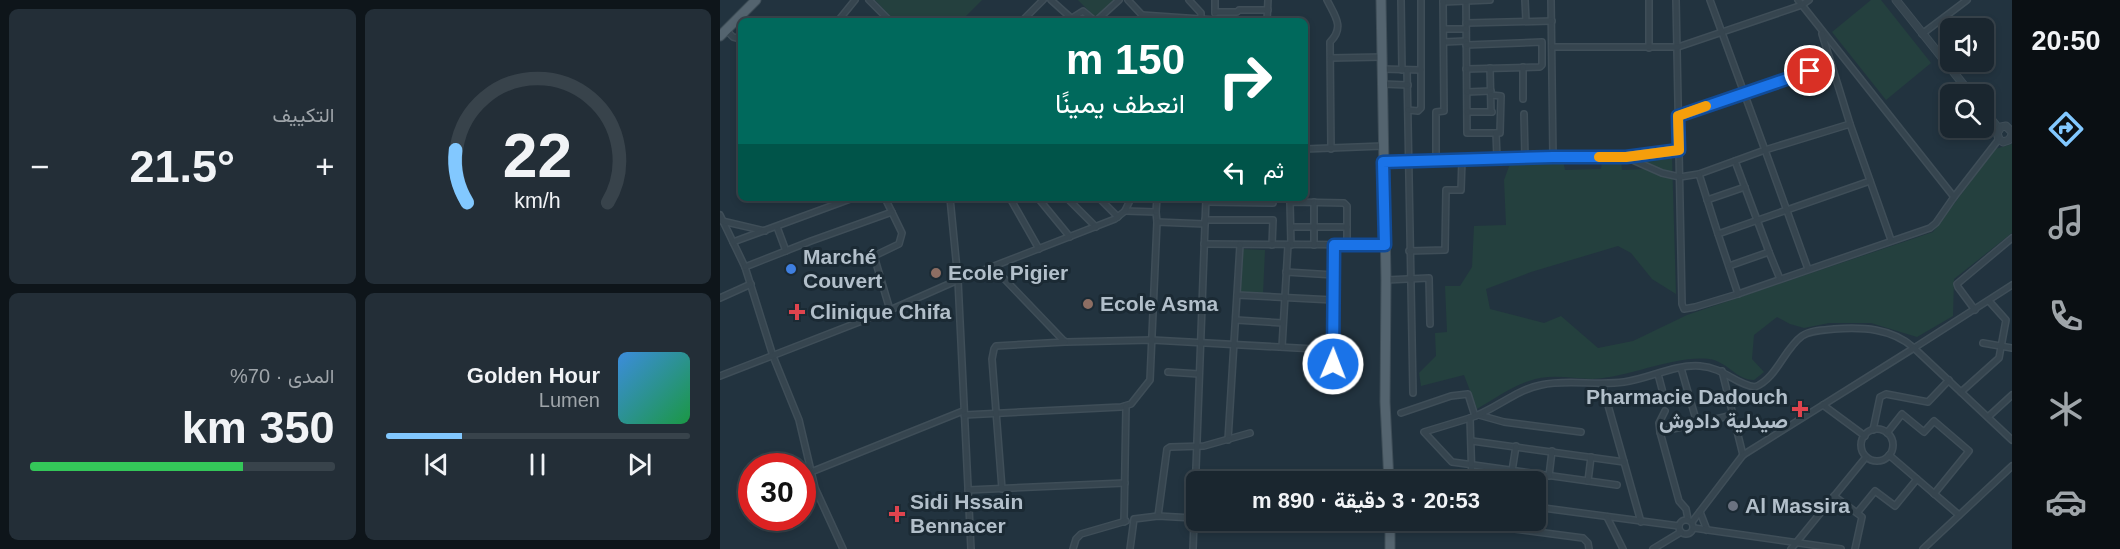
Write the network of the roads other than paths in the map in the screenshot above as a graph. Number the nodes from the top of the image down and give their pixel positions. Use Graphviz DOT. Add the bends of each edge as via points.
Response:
graph roads {
  1 [pos="756,0"];
  2 [pos="855,0"];
  3 [pos="869,0"];
  4 [pos="1043,0"];
  5 [pos="1051,0"];
  6 [pos="1119,0"];
  7 [pos="1128,0"];
  8 [pos="1190,0"];
  9 [pos="1215,0"];
  10 [pos="1268,0"];
  11 [pos="1327,0"];
  12 [pos="1381,0"];
  13 [pos="1401,0"];
  14 [pos="1420,0"];
  15 [pos="1490,0"];
  16 [pos="1525,0"];
  17 [pos="1551,0"];
  18 [pos="1649,0"];
  19 [pos="1676,0"];
  20 [pos="1710,0"];
  21 [pos="1809,0"];
  22 [pos="1896,0"];
  23 [pos="1967,0"];
  24 [pos="1443,1"];
  25 [pos="1466,1"];
  26 [pos="1800,3"];
  27 [pos="1268,10"];
  28 [pos="1215,12"];
  29 [pos="743,18"];
  30 [pos="840,18"];
  31 [pos="887,18"];
  32 [pos="1025,18"];
  33 [pos="1070,18"];
  34 [pos="1072,18"];
  35 [pos="1092,18"];
  36 [pos="1099,18"];
  37 [pos="1138,18"];
  38 [pos="1202,18"];
  39 [pos="1215,18"];
  40 [pos="1267,18"];
  41 [pos="1526,21"];
  42 [pos="1552,21"];
  43 [pos="738,22"];
  44 [pos="1466,26"];
  45 [pos="1444,29"];
  46 [pos="1820,30"];
  47 [pos="1722,31"];
  48 [pos="723,33"];
  49 [pos="1922,34"];
  50 [pos="738,38"];
  51 [pos="1444,42"];
  52 [pos="1542,42"];
  53 [pos="1466,44"];
  54 [pos="1552,45"];
  55 [pos="1678,47"];
  56 [pos="1649,48"];
  57 [pos="1382,57"];
  58 [pos="1331,58"];
  59 [pos="1831,64"];
  60 [pos="1490,68"];
  61 [pos="1523,68"];
  62 [pos="1382,69"];
  63 [pos="1466,69"];
  64 [pos="1405,70"];
  65 [pos="1420,70"];
  66 [pos="1382,84"];
  67 [pos="1408,84"];
  68 [pos="1963,84"];
  69 [pos="1467,92"];
  70 [pos="1491,93"];
  71 [pos="1745,93"];
  72 [pos="1523,99"];
  73 [pos="1408,110"];
  74 [pos="1467,112"];
  75 [pos="1491,112"];
  76 [pos="1500,112"];
  77 [pos="1524,114"];
  78 [pos="1678,116"];
  79 [pos="1994,123"];
  80 [pos="1851,124"];
  81 [pos="1999,129"];
  82 [pos="2011,130"];
  83 [pos="1496,133"];
  84 [pos="1999,139"];
  85 [pos="1383,146"];
  86 [pos="1308,149"];
  87 [pos="1331,149"];
  88 [pos="1679,150"];
  89 [pos="1765,150"];
  90 [pos="1525,157"];
  91 [pos="1553,157"];
  92 [pos="1626,157"];
  93 [pos="1497,158"];
  94 [pos="1462,159"];
  95 [pos="1436,160"];
  96 [pos="1408,161"];
  97 [pos="1735,161"];
  98 [pos="1383,162"];
  99 [pos="1699,174"];
  100 [pos="1680,177"];
  101 [pos="1870,181"];
  102 [pos="1745,187"];
  103 [pos="1954,197"];
  104 [pos="1707,200"];
  105 [pos="845,201"];
  106 [pos="886,201"];
  107 [pos="950,201"];
  108 [pos="1012,201"];
  109 [pos="1040,201"];
  110 [pos="1070,201"];
  111 [pos="1102,201"];
  112 [pos="1130,201"];
  113 [pos="1157,201"];
  114 [pos="1206,201"];
  115 [pos="1240,201"];
  116 [pos="1273,201"];
  117 [pos="1297,201"];
  118 [pos="1307,201"];
  119 [pos="1314,202"];
  120 [pos="1787,210"];
  121 [pos="1125,211"];
  122 [pos="892,212"];
  123 [pos="1156,212"];
  124 [pos="1119,217"];
  125 [pos="721,219"];
  126 [pos="1757,220"];
  127 [pos="1157,222"];
  128 [pos="1205,222"];
  129 [pos="777,227"];
  130 [pos="1096,227"];
  131 [pos="1291,227"];
  132 [pos="1314,227"];
  133 [pos="1347,227"];
  134 [pos="765,231"];
  135 [pos="1718,234"];
  136 [pos="1070,237"];
  137 [pos="2012,238"];
  138 [pos="1891,240"];
  139 [pos="733,242"];
  140 [pos="1204,244"];
  141 [pos="1240,245"];
  142 [pos="1272,245"];
  143 [pos="1289,245"];
  144 [pos="1314,245"];
  145 [pos="1334,245"];
  146 [pos="1347,245"];
  147 [pos="1385,245"];
  148 [pos="1039,249"];
  149 [pos="786,251"];
  150 [pos="1409,251"];
  151 [pos="1769,252"];
  152 [pos="1729,266"];
  153 [pos="745,267"];
  154 [pos="993,267"];
  155 [pos="1809,269"];
  156 [pos="1286,272"];
  157 [pos="1334,275"];
  158 [pos="1410,279"];
  159 [pos="1780,279"];
  160 [pos="958,280"];
  161 [pos="1386,280"];
  162 [pos="750,284"];
  163 [pos="2012,285"];
  164 [pos="1738,294"];
  165 [pos="1237,295"];
  166 [pos="720,298"];
  167 [pos="1284,298"];
  168 [pos="1333,300"];
  169 [pos="1989,301"];
  170 [pos="890,310"];
  171 [pos="1974,310"];
  172 [pos="1236,320"];
  173 [pos="1283,323"];
  174 [pos="1430,324"];
  175 [pos="1152,340"];
  176 [pos="1066,342"];
  177 [pos="1200,342"];
  178 [pos="1983,343"];
  179 [pos="1234,345"];
  180 [pos="2001,346"];
  181 [pos="1282,347"];
  182 [pos="1914,348"];
  183 [pos="2012,348"];
  184 [pos="1333,351"];
  185 [pos="773,356"];
  186 [pos="1682,368"];
  187 [pos="1722,371"];
  188 [pos="1168,372"];
  189 [pos="1199,374"];
  190 [pos="1658,374"];
  191 [pos="720,376"];
  192 [pos="1332,378"];
  193 [pos="1949,380"];
  194 [pos="1602,384"];
  195 [pos="1961,392"];
  196 [pos="1413,393"];
  197 [pos="1663,393"];
  198 [pos="2012,395"];
  199 [pos="1823,405"];
  200 [pos="1126,406"];
  201 [pos="1665,411"];
  202 [pos="1401,412"];
  203 [pos="964,413"];
  204 [pos="996,413"];
  205 [pos="1732,415"];
  206 [pos="1475,416"];
  207 [pos="1988,417"];
  208 [pos="1697,423"];
  209 [pos="1873,430"];
  210 [pos="1581,432"];
  211 [pos="1660,432"];
  212 [pos="1250,433"];
  213 [pos="1887,433"];
  214 [pos="1865,435"];
  215 [pos="1228,440"];
  216 [pos="2012,440"];
  217 [pos="1472,441"];
  218 [pos="1196,446"];
  219 [pos="1515,446"];
  220 [pos="1552,451"];
  221 [pos="807,453"];
  222 [pos="1743,454"];
  223 [pos="1889,455"];
  224 [pos="1591,457"];
  225 [pos="1866,457"];
  226 [pos="1624,462"];
  227 [pos="1472,465"];
  228 [pos="2012,466"];
  229 [pos="816,470"];
  230 [pos="1195,471"];
  231 [pos="1388,471"];
  232 [pos="1472,471"];
  233 [pos="1512,471"];
  234 [pos="1546,476"];
  235 [pos="1549,476"];
  236 [pos="1917,479"];
  237 [pos="1588,481"];
  238 [pos="1125,483"];
  239 [pos="1617,485"];
  240 [pos="816,487"];
  241 [pos="1002,489"];
  242 [pos="968,490"];
  243 [pos="1934,494"];
  244 [pos="1834,496"];
  245 [pos="1546,508"];
  246 [pos="1686,509"];
  247 [pos="1701,511"];
  248 [pos="1857,513"];
  249 [pos="1959,515"];
  250 [pos="1158,516"];
  251 [pos="1607,517"];
  252 [pos="1186,518"];
  253 [pos="1134,519"];
  254 [pos="1124,522"];
  255 [pos="1641,522"];
  256 [pos="1691,523"];
  257 [pos="1680,529"];
  258 [pos="1707,530"];
  259 [pos="1193,531"];
  260 [pos="1390,531"];
  261 [pos="1529,531"];
  262 [pos="1794,546"];
  263 [pos="1656,548"];
  264 [pos="843,549"];
  265 [pos="971,549"];
  266 [pos="1073,549"];
  267 [pos="1130,549"];
  268 [pos="1192,549"];
  269 [pos="1390,549"];
  270 [pos="1589,549"];
  271 [pos="1623,549"];
  272 [pos="1841,549"];
  273 [pos="1855,549"];
  274 [pos="1923,549"];
  1 -- 29 [label="main road"];
  2 -- 30 [label="street"];
  3 -- 31 [label="street"];
  4 -- 32 [label="street"];
  5 -- 33 [label="street"];
  6 -- 36 [label="street"];
  7 -- 37 [label="street"];
  8 -- 38 [label="street"];
  9 -- 28 [label="street"];
  10 -- 27 [label="street"];
  11 -- 58 [label="street" via="1339,29 1330,42"];
  12 -- 57 [label="main road"];
  13 -- 64 [label="street"];
  14 -- 65 [label="street"];
  15 -- 25 [label="street"];
  16 -- 41 [label="street"];
  17 -- 42 [label="street"];
  18 -- 56 [label="street"];
  19 -- 55 [label="street"];
  20 -- 47 [label="street"];
  21 -- 26 [label="street"];
  22 -- 49 [label="street"];
  23 -- 49 [label="street"];
  24 -- 25 [label="street"];
  24 -- 45 [label="street"];
  25 -- 44 [label="street"];
  26 -- 46 [label="street"];
  26 -- 47 [label="street"];
  27 -- 28 [label="street"];
  27 -- 40 [label="street"];
  28 -- 39 [label="street"];
  34 -- 35 [label="street" via="1083,10"];
  41 -- 42 [label="street"];
  41 -- 44 [label="street"];
  42 -- 54 [label="street"];
  43 -- 48 [label="main road"];
  44 -- 45 [label="street"];
  44 -- 53 [label="street"];
  45 -- 51 [label="street"];
  46 -- 59 [label="street"];
  46 -- 103 [label="street"];
  47 -- 55 [label="street"];
  47 -- 71 [label="street"];
  48 -- 50 [label="street"];
  49 -- 68 [label="street"];
  51 -- 53 [label="street"];
  51 -- 95 [label="street" via="1444,111 1436,112"];
  52 -- 53 [label="street"];
  52 -- 54 [label="street"];
  52 -- 61 [label="street" via="1542,66"];
  53 -- 63 [label="street"];
  54 -- 56 [label="street"];
  54 -- 91 [label="street"];
  55 -- 56 [label="street"];
  55 -- 78 [label="street"];
  57 -- 58 [label="street"];
  57 -- 62 [label="main road"];
  58 -- 87 [label="street"];
  59 -- 71 [label="street"];
  59 -- 80 [label="street"];
  60 -- 61 [label="street"];
  60 -- 63 [label="street"];
  60 -- 70 [label="street"];
  61 -- 72 [label="street"];
  62 -- 64 [label="street"];
  62 -- 66 [label="main road"];
  63 -- 69 [label="street"];
  64 -- 65 [label="street"];
  64 -- 67 [label="street"];
  65 -- 73 [label="street" via="1421,108"];
  66 -- 67 [label="street"];
  66 -- 85 [label="main road"];
  67 -- 73 [label="street"];
  69 -- 70 [label="street"];
  69 -- 74 [label="street"];
  70 -- 75 [label="street"];
  70 -- 76 [label="street" via="1501,96"];
  71 -- 78 [label="street"];
  71 -- 89 [label="street"];
  73 -- 96 [label="street"];
  74 -- 75 [label="street"];
  74 -- 83 [label="street" via="1467,133"];
  75 -- 76 [label="street"];
  76 -- 83 [label="street" via="1500,133"];
  77 -- 90 [label="street"];
  78 -- 88 [label="street"];
  79 -- 81 [label="street"];
  80 -- 89 [label="street"];
  80 -- 101 [label="street"];
  81 -- 82 [label="street"];
  81 -- 84 [label="street"];
  82 -- 84 [label="street" via="2007,141"];
  83 -- 93 [label="street"];
  84 -- 103 [label="street"];
  85 -- 87 [label="street"];
  85 -- 98 [label="main road"];
  86 -- 87 [label="street"];
  88 -- 92 [label="street"];
  88 -- 100 [label="street"];
  89 -- 97 [label="street"];
  89 -- 120 [label="street"];
  90 -- 91 [label="street"];
  90 -- 93 [label="street"];
  91 -- 92 [label="street"];
  92 -- 100 [label="street"];
  93 -- 94 [label="street"];
  94 -- 95 [label="street"];
  94 -- 150 [label="street" via="1461,189 1446,190 1445,250"];
  95 -- 96 [label="street"];
  96 -- 98 [label="street"];
  96 -- 150 [label="street"];
  97 -- 99 [label="street"];
  97 -- 102 [label="street"];
  98 -- 147 [label="main road"];
  99 -- 100 [label="street"];
  99 -- 104 [label="street"];
  100 -- 164 [label="street" via="1684,309"];
  101 -- 120 [label="street"];
  101 -- 138 [label="street"];
  102 -- 104 [label="street"];
  102 -- 126 [label="street"];
  103 -- 138 [label="street" via="1930,228"];
  104 -- 135 [label="street"];
  105 -- 129 [label="street"];
  106 -- 122 [label="street"];
  107 -- 160 [label="street"];
  108 -- 148 [label="street"];
  109 -- 136 [label="street"];
  110 -- 130 [label="street"];
  111 -- 124 [label="street"];
  112 -- 121 [label="street"];
  113 -- 123 [label="street"];
  114 -- 128 [label="street"];
  115 -- 116 [label="street"];
  117 -- 131 [label="street" via="1290,203"];
  118 -- 119 [label="street"];
  119 -- 132 [label="street"];
  119 -- 133 [label="street" via="1344,203"];
  120 -- 126 [label="street"];
  120 -- 155 [label="street"];
  121 -- 123 [label="street"];
  121 -- 124 [label="street"];
  122 -- 149 [label="street"];
  122 -- 170 [label="street" via="902,240 876,254 874,260"];
  123 -- 127 [label="street"];
  124 -- 130 [label="street"];
  125 -- 134 [label="street"];
  125 -- 139 [label="street"];
  126 -- 135 [label="street"];
  126 -- 151 [label="street"];
  127 -- 128 [label="street"];
  127 -- 175 [label="street"];
  128 -- 140 [label="street"];
  128 -- 142 [label="street" via="1273,220"];
  129 -- 134 [label="street"];
  129 -- 149 [label="street"];
  130 -- 136 [label="street"];
  131 -- 132 [label="street"];
  131 -- 143 [label="street"];
  132 -- 133 [label="street"];
  132 -- 144 [label="street"];
  133 -- 146 [label="street"];
  134 -- 139 [label="street"];
  135 -- 152 [label="street"];
  136 -- 148 [label="street"];
  137 -- 171 [label="street" via="1957,284"];
  138 -- 155 [label="street"];
  139 -- 153 [label="street"];
  140 -- 141 [label="street"];
  140 -- 177 [label="street"];
  141 -- 142 [label="street"];
  141 -- 165 [label="street"];
  142 -- 143 [label="street"];
  143 -- 144 [label="street"];
  143 -- 156 [label="street"];
  144 -- 145 [label="street"];
  145 -- 146 [label="street"];
  145 -- 157 [label="street"];
  146 -- 147 [label="street"];
  147 -- 161 [label="main road"];
  148 -- 154 [label="street"];
  149 -- 153 [label="street"];
  150 -- 158 [label="street"];
  151 -- 152 [label="street"];
  151 -- 159 [label="street"];
  152 -- 164 [label="street"];
  153 -- 162 [label="street"];
  154 -- 160 [label="street"];
  154 -- 176 [label="street"];
  155 -- 159 [label="street"];
  156 -- 157 [label="street"];
  156 -- 167 [label="street"];
  157 -- 168 [label="street"];
  158 -- 161 [label="street"];
  158 -- 174 [label="street" via="1429,278"];
  158 -- 196 [label="street"];
  159 -- 164 [label="street"];
  160 -- 170 [label="street"];
  160 -- 203 [label="street"];
  161 -- 231 [label="main road"];
  162 -- 166 [label="street"];
  162 -- 185 [label="street"];
  163 -- 169 [label="street"];
  165 -- 167 [label="street"];
  165 -- 172 [label="street"];
  167 -- 168 [label="street"];
  167 -- 173 [label="street"];
  168 -- 184 [label="street"];
  169 -- 171 [label="street"];
  169 -- 180 [label="street" via="2006,320"];
  170 -- 185 [label="street"];
  171 -- 182 [label="street"];
  172 -- 173 [label="street"];
  172 -- 179 [label="street"];
  173 -- 181 [label="street"];
  175 -- 176 [label="street"];
  175 -- 177 [label="street"];
  175 -- 200 [label="street" via="1150,380"];
  176 -- 204 [label="street" via="996,346 992,359"];
  177 -- 179 [label="street"];
  177 -- 189 [label="street"];
  178 -- 180 [label="street"];
  179 -- 181 [label="street"];
  179 -- 215 [label="street"];
  180 -- 183 [label="street"];
  180 -- 195 [label="street" via="1999,358"];
  181 -- 184 [label="street"];
  182 -- 187 [label="street" via="1905,340 1880,331 1822,330 1800,338 1759,386 1746,385"];
  182 -- 193 [label="street"];
  182 -- 199 [label="street"];
  184 -- 192 [label="street"];
  185 -- 191 [label="street"];
  185 -- 221 [label="street" via="799,420"];
  186 -- 187 [label="street" via="1697,365"];
  186 -- 190 [label="street"];
  186 -- 208 [label="street"];
  187 -- 205 [label="street"];
  188 -- 189 [label="street"];
  189 -- 218 [label="street"];
  190 -- 194 [label="street"];
  190 -- 197 [label="street"];
  193 -- 195 [label="street"];
  193 -- 209 [label="street" via="1928,402 1886,394 1880,397"];
  194 -- 206 [label="street" via="1542,384"];
  194 -- 226 [label="street"];
  195 -- 207 [label="street"];
  198 -- 207 [label="street"];
  199 -- 214 [label="street"];
  199 -- 222 [label="street"];
  200 -- 204 [label="street"];
  200 -- 238 [label="street"];
  201 -- 211 [label="street" via="1659,423"];
  202 -- 206 [label="street" via="1468,394"];
  203 -- 204 [label="street"];
  203 -- 229 [label="street"];
  203 -- 242 [label="street"];
  204 -- 241 [label="street"];
  205 -- 208 [label="street"];
  205 -- 222 [label="street"];
  206 -- 210 [label="street"];
  206 -- 217 [label="street"];
  206 -- 227 [label="street" via="1425,432 1452,462"];
  207 -- 216 [label="street"];
  208 -- 211 [label="street"];
  209 -- 213 [label="street"];
  209 -- 214 [label="street"];
  211 -- 246 [label="street" via="1679,501"];
  212 -- 215 [label="street"];
  213 -- 223 [label="street" via="1893,446"];
  213 -- 243 [label="street" via="1902,414 1924,432 1934,421 1969,451"];
  214 -- 225 [label="street" via="1861,444"];
  215 -- 218 [label="street"];
  217 -- 219 [label="street"];
  217 -- 227 [label="street"];
  218 -- 230 [label="street"];
  218 -- 250 [label="street" via="1167,448"];
  219 -- 220 [label="street"];
  219 -- 233 [label="street"];
  220 -- 224 [label="street"];
  220 -- 235 [label="street"];
  222 -- 247 [label="street"];
  223 -- 225 [label="street" via="1880,461"];
  223 -- 236 [label="street"];
  224 -- 226 [label="street"];
  224 -- 237 [label="street"];
  225 -- 244 [label="street"];
  226 -- 255 [label="street"];
  227 -- 232 [label="street"];
  227 -- 233 [label="street"];
  228 -- 249 [label="street"];
  234 -- 235 [label="street"];
  235 -- 237 [label="street"];
  236 -- 243 [label="street"];
  236 -- 248 [label="street" via="1895,506 1875,490"];
  237 -- 239 [label="street"];
  238 -- 241 [label="street"];
  238 -- 254 [label="street"];
  240 -- 264 [label="street"];
  241 -- 242 [label="street"];
  242 -- 265 [label="street"];
  243 -- 249 [label="street"];
  244 -- 248 [label="street"];
  244 -- 262 [label="street"];
  245 -- 251 [label="street"];
  246 -- 247 [label="street"];
  246 -- 256 [label="street"];
  247 -- 256 [label="street"];
  247 -- 258 [label="street"];
  248 -- 273 [label="street" via="1862,517"];
  249 -- 274 [label="street"];
  250 -- 252 [label="street"];
  250 -- 253 [label="street"];
  251 -- 255 [label="street"];
  251 -- 271 [label="street"];
  253 -- 254 [label="street"];
  253 -- 267 [label="street"];
  254 -- 266 [label="street" via="1081,534"];
  255 -- 257 [label="street"];
  256 -- 257 [label="street" via="1681,521"];
  256 -- 257 [label="street" via="1690,534"];
  256 -- 258 [label="street"];
  257 -- 263 [label="street"];
  258 -- 262 [label="street"];
  259 -- 268 [label="street"];
  260 -- 269 [label="main road"];
  261 -- 270 [label="street" via="1583,538"];
  262 -- 272 [label="street"];
}
